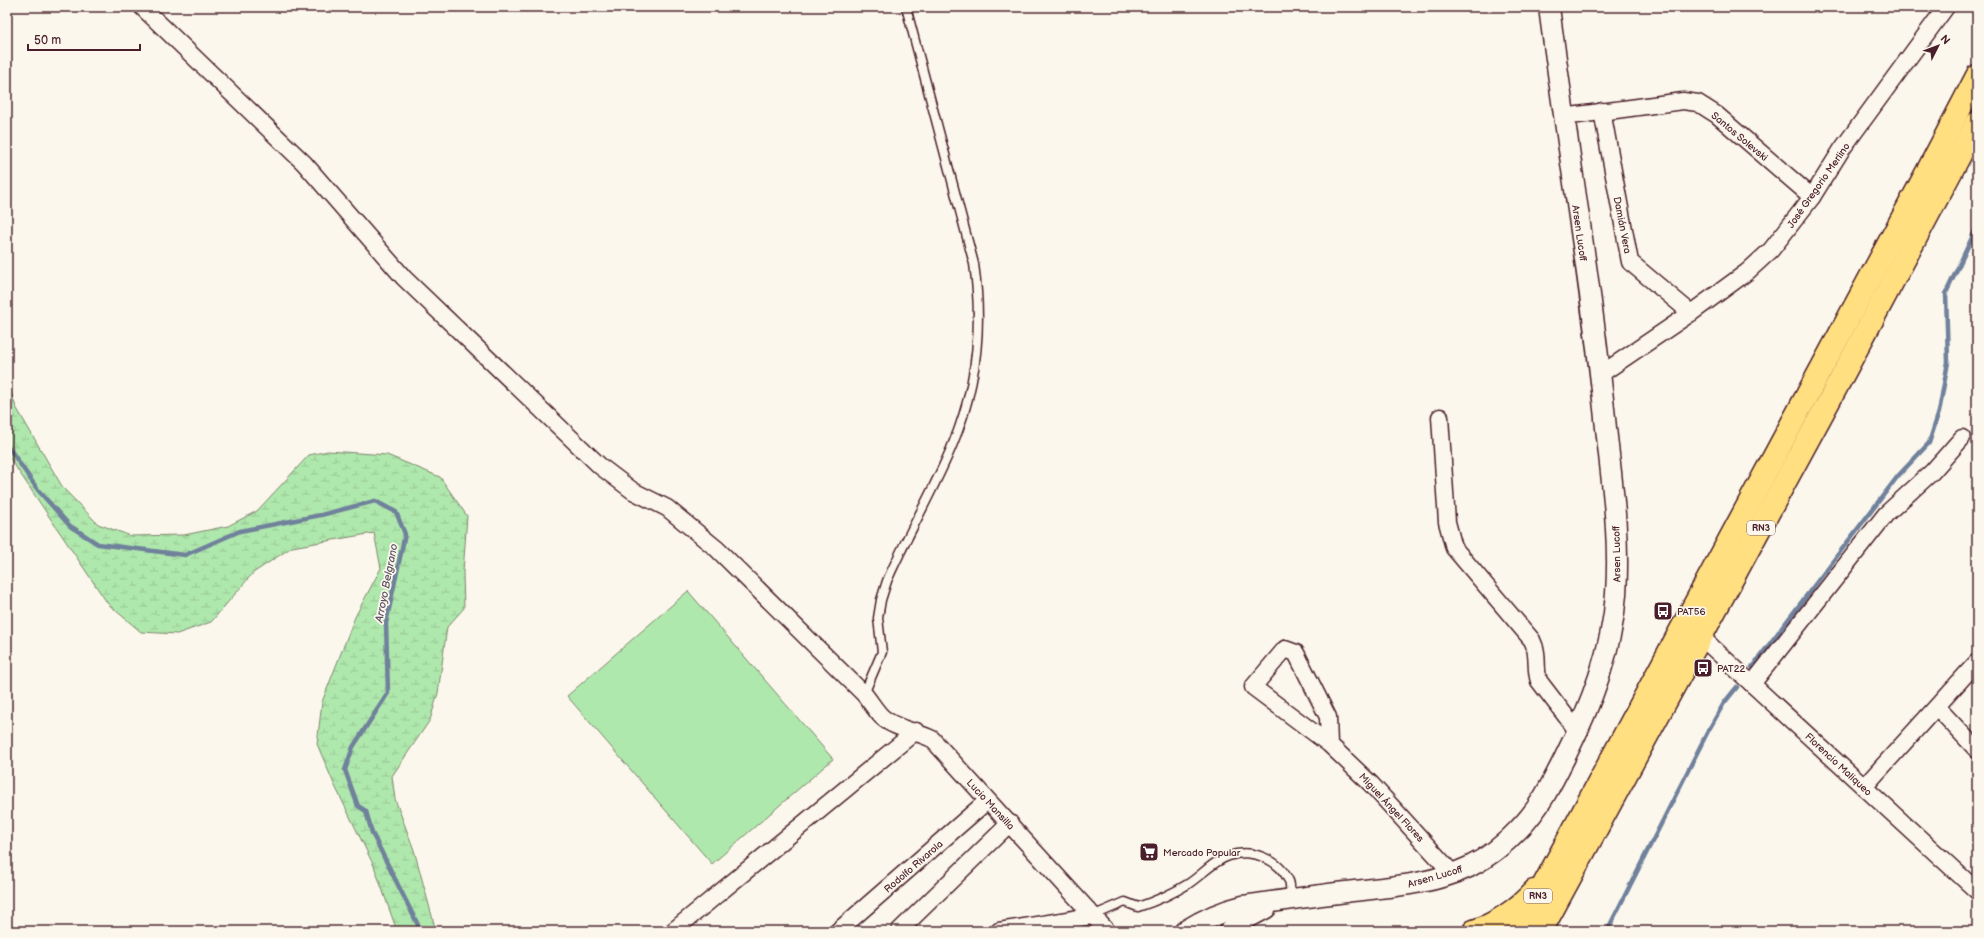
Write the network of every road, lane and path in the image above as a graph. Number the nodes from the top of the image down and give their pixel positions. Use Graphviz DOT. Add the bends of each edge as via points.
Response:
graph roads {
  1 [pos="142,7"];
  2 [pos="906,7"];
  3 [pos="1549,7"];
  4 [pos="1946,7"];
  5 [pos="1977,76"];
  6 [pos="1602,111"];
  7 [pos="1563,117"];
  8 [pos="1977,123"];
  9 [pos="1812,197"];
  10 [pos="1691,313"];
  11 [pos="1601,374"];
  12 [pos="1440,417"];
  13 [pos="1962,438"];
  14 [pos="1701,637"];
  15 [pos="1977,662"];
  16 [pos="1752,684"];
  17 [pos="864,694"];
  18 [pos="1937,707"];
  19 [pos="916,731"];
  20 [pos="1578,732"];
  21 [pos="1329,744"];
  22 [pos="1977,750"];
  23 [pos="1864,787"];
  24 [pos="987,801"];
  25 [pos="1010,823"];
  26 [pos="1588,843"];
  27 [pos="1556,861"];
  28 [pos="1452,873"];
  29 [pos="1977,891"];
  30 [pos="1286,899"];
  31 [pos="1092,916"];
  32 [pos="673,931"];
  33 [pos="838,931"];
  34 [pos="900,931"];
  35 [pos="999,931"];
  36 [pos="1107,931"];
  37 [pos="1185,931"];
  38 [pos="1230,931"];
  39 [pos="1474,931"];
  40 [pos="1519,931"];
  41 [pos="1541,931"];
  42 [pos="1556,931"];
  1 -- 17 [label="street, Lucio Mansilla" via="304,163 404,278 600,466 633,492 667,508 717,549"];
  2 -- 17 [label="lane" via="974,264 979,298 978,344 970,388 952,446 887,581 878,618 882,652"];
  3 -- 7 [label="street, Arsen Lucoff"];
  4 -- 9 [label="street, José Gregorio Merlino" via="1842,150"];
  5 -- 27 [label="highway, RN3"];
  6 -- 7 [label="street, Santos Solevski"];
  6 -- 9 [label="street, Santos Solevski" via="1683,101 1698,103 1717,115"];
  6 -- 10 [label="street, Damián Vera" via="1630,262"];
  7 -- 11 [label="street, Arsen Lucoff"];
  8 -- 14 [label="highway, RN3"];
  9 -- 10 [label="street, José Gregorio Merlino" via="1771,250 1747,272"];
  10 -- 11 [label="street, José Gregorio Merlino"];
  11 -- 20 [label="street, Arsen Lucoff" via="1617,537 1616,593 1604,661"];
  12 -- 20 [label="street" via="1447,522 1454,548 1532,640 1537,650 1536,673 1539,682"];
  13 -- 16 [label="street" via="1932,472 1886,514"];
  14 -- 16 [label="street, Florencio Maliqueo"];
  14 -- 26 [label="highway, RN3"];
  15 -- 18 [label="street"];
  16 -- 23 [label="street, Florencio Maliqueo"];
  17 -- 19 [label="street, Lucio Mansilla" via="882,717 894,725"];
  18 -- 22 [label="street"];
  18 -- 23 [label="street"];
  19 -- 24 [label="street, Lucio Mansilla" via="932,739"];
  19 -- 32 [label="street"];
  20 -- 28 [label="street, Arsen Lucoff" via="1543,798 1518,830 1471,866"];
  21 -- 21 [label="street, Miguel Ángel Flores" via="1328,717 1296,653 1285,649 1253,687"];
  21 -- 28 [label="street, Miguel Ángel Flores" via="1371,784"];
  23 -- 29 [label="street, Florencio Maliqueo"];
  24 -- 25 [label="street, Lucio Mansilla"];
  24 -- 33 [label="street, Rodolfo Rivarola"];
  25 -- 31 [label="street, Lucio Mansilla"];
  25 -- 34 [label="street"];
  26 -- 41 [label="highway, RN3"];
  26 -- 42 [label="highway"];
  27 -- 39 [label="highway" via="1539,886 1524,901 1492,924"];
  27 -- 40 [label="highway, RN3"];
  28 -- 30 [label="street, Arsen Lucoff" via="1401,886"];
  30 -- 31 [label="lane" via="1290,882 1283,872 1274,862 1245,853 1228,856 1162,899 1138,907 1125,902"];
  30 -- 37 [label="street, Arsen Lucoff" via="1222,912 1200,921"];
  30 -- 38 [label="street, Arsen Lucoff" via="1240,922"];
  31 -- 35 [label="street"];
  31 -- 36 [label="street, Lucio Mansilla"];
}
